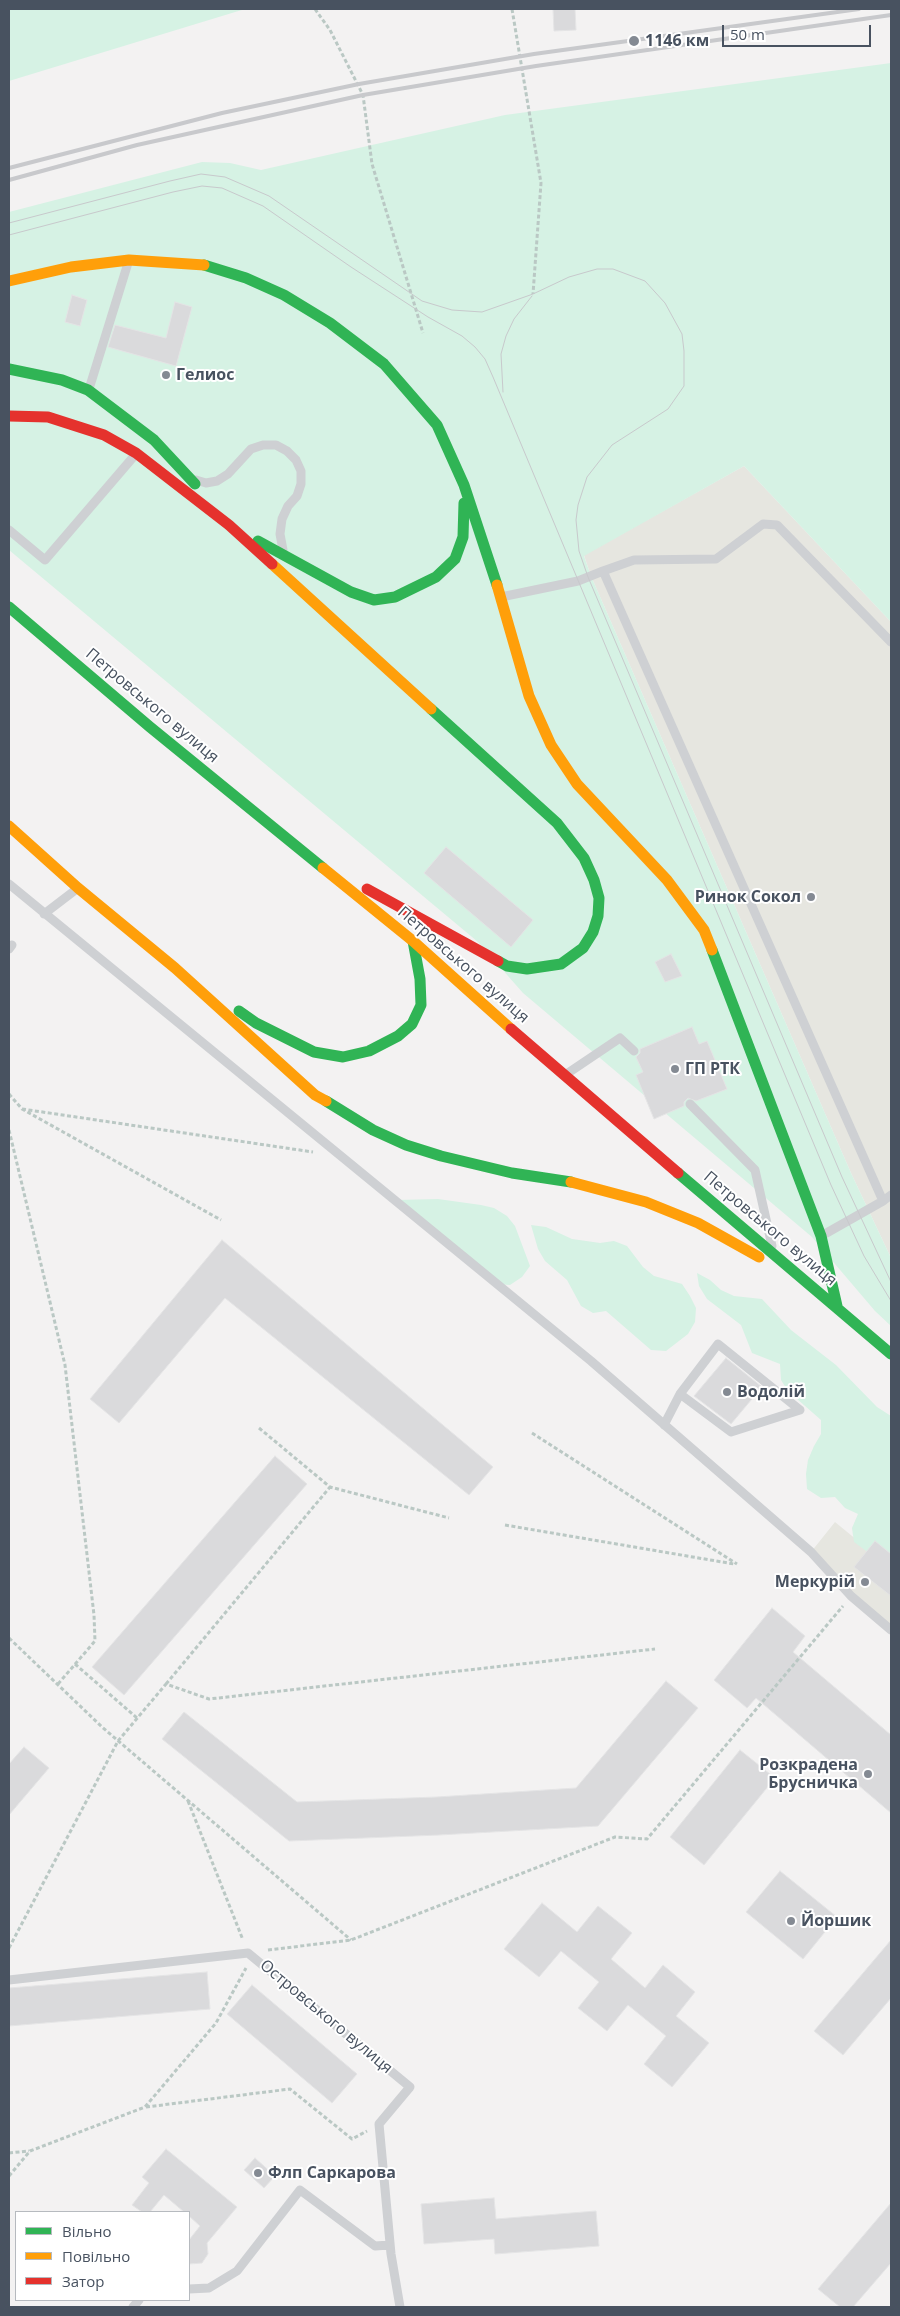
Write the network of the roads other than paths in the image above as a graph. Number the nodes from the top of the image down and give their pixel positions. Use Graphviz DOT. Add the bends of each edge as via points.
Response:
graph roads {
  1 [pos="129,260"];
  2 [pos="9,281"];
  3 [pos="9,369"];
  4 [pos="88,390"];
  5 [pos="9,416"];
  6 [pos="136,453"];
  7 [pos="191,479"];
  8 [pos="464,485"];
  9 [pos="228,525"];
  10 [pos="9,530"];
  11 [pos="284,554"];
  12 [pos="603,571"];
  13 [pos="501,597"];
  14 [pos="9,607"];
  15 [pos="891,642"];
  16 [pos="9,826"];
  17 [pos="305,853"];
  18 [pos="9,884"];
  19 [pos="78,888"];
  20 [pos="44,914"];
  21 [pos="413,941"];
  22 [pos="175,968"];
  23 [pos="634,1051"];
  24 [pos="564,1076"];
  25 [pos="690,1104"];
  26 [pos="891,1195"];
  27 [pos="883,1201"];
  28 [pos="822,1236"];
  29 [pos="774,1256"];
  30 [pos="837,1306"];
  31 [pos="891,1354"];
  32 [pos="680,1394"];
  33 [pos="664,1425"];
  34 [pos="891,1630"];
  35 [pos="9,1980"];
  36 [pos="390,2244"];
  37 [pos="190,2290"];
  38 [pos="400,2307"];
  1 -- 2 [label="main road" via="71,267"];
  1 -- 4 [label="lane"];
  1 -- 8 [label="main road" via="200,264 246,278 284,295 330,323 384,364 437,425"];
  3 -- 4 [label="main road" via="62,380"];
  4 -- 7 [label="main road" via="154,440"];
  5 -- 6 [label="main road" via="48,418 104,435"];
  6 -- 9 [label="main road"];
  6 -- 10 [label="lane" via="45,560"];
  7 -- 9 [label="main road"];
  7 -- 11 [label="lane" via="206,483 217,481 251,449 263,445 276,445 288,451 301,471 301,484 282,519 280,534"];
  8 -- 11 [label="main road" via="463,537 455,559 436,577 395,597 374,600 351,592"];
  8 -- 13 [label="main road"];
  9 -- 11 [label="main road"];
  9 -- 17 [label="main road" via="557,823 584,858 594,880 599,898 598,916 583,948 561,964 527,970 507,966"];
  12 -- 13 [label="lane" via="578,581"];
  12 -- 15 [label="lane" via="634,560 716,558 763,524 777,526"];
  12 -- 27 [label="lane"];
  13 -- 28 [label="main road" via="529,696 551,745 577,784 667,880 704,930"];
  14 -- 17 [label="main road, Петровського вулиця"];
  16 -- 19 [label="main road"];
  17 -- 21 [label="main road, Петровського вулиця"];
  18 -- 20 [label="lane"];
  19 -- 20 [label="lane"];
  19 -- 22 [label="main road"];
  20 -- 33 [label="lane" via="591,1361"];
  21 -- 22 [label="main road" via="421,1005 412,1024 398,1036 369,1051 343,1057 314,1052 256,1023"];
  21 -- 24 [label="main road, Петровського вулиця"];
  22 -- 30 [label="main road" via="315,1095 373,1130 406,1145 459,1160 569,1182 646,1202 698,1223"];
  23 -- 24 [label="lane" via="620,1038"];
  24 -- 29 [label="main road, Петровського вулиця"];
  25 -- 29 [label="lane" via="755,1170"];
  26 -- 27 [label="lane"];
  27 -- 28 [label="lane"];
  28 -- 30 [label="main road"];
  29 -- 30 [label="main road, Петровського вулиця"];
  30 -- 31 [label="main road, Петровського вулиця"];
  32 -- 32 [label="lane" via="731,1432 800,1410 718,1344"];
  32 -- 33 [label="lane"];
  33 -- 34 [label="lane" via="811,1552 851,1596"];
  35 -- 36 [label="lane, Островського вулиця" via="250,1954 410,2088 379,2124"];
  36 -- 37 [label="lane" via="376,2246 300,2190 237,2272 209,2288"];
  36 -- 38 [label="lane"];
}
